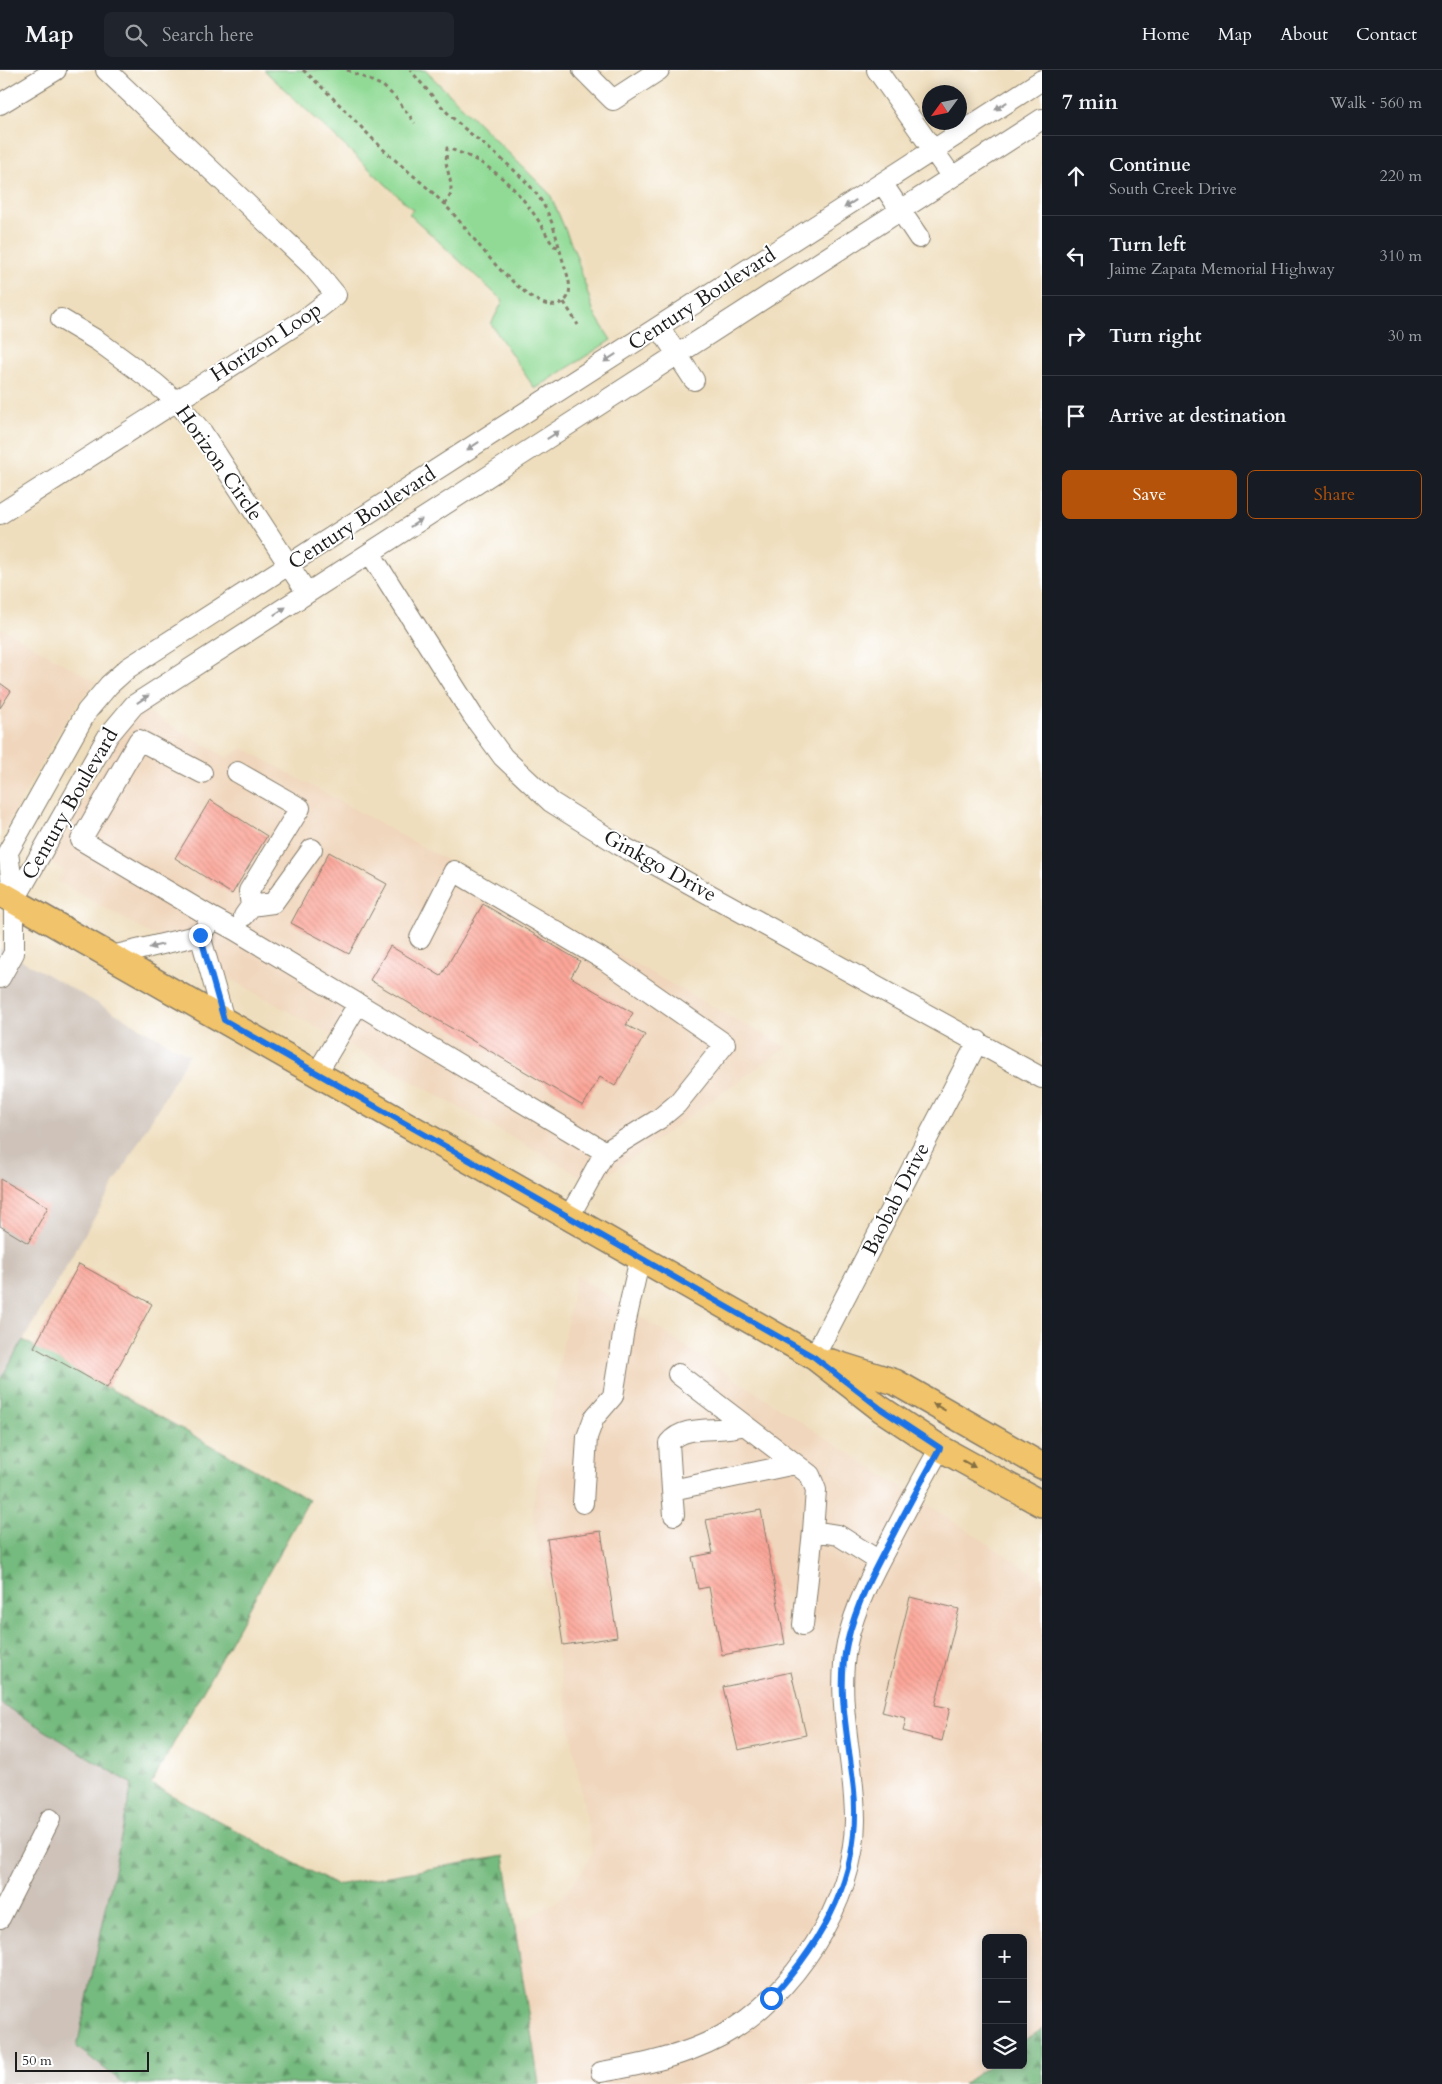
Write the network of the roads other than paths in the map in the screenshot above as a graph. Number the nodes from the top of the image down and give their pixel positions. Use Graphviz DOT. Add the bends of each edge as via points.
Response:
graph roads {
  1 [pos="56,70"];
  2 [pos="106,70"];
  3 [pos="583,70"];
  4 [pos="659,70"];
  5 [pos="878,70"];
  6 [pos="1042,80"];
  7 [pos="0,104"];
  8 [pos="1042,119"];
  9 [pos="934,150"];
  10 [pos="952,177"];
  11 [pos="882,183"];
  12 [pos="901,210"];
  13 [pos="919,238"];
  14 [pos="61,319"];
  15 [pos="659,327"];
  16 [pos="677,355"];
  17 [pos="694,380"];
  18 [pos="176,401"];
  19 [pos="0,514"];
  20 [pos="370,552"];
  21 [pos="289,565"];
  22 [pos="307,593"];
  23 [pos="116,726"];
  24 [pos="139,740"];
  25 [pos="237,772"];
  26 [pos="202,773"];
  27 [pos="312,849"];
  28 [pos="7,897"];
  29 [pos="251,906"];
  30 [pos="213,918"];
  31 [pos="235,930"];
  32 [pos="200,935"];
  33 [pos="420,938"];
  34 [pos="112,956"];
  35 [pos="0,978"];
  36 [pos="358,1004"];
  37 [pos="224,1020"];
  38 [pos="978,1041"];
  39 [pos="317,1073"];
  40 [pos="1042,1078"];
  41 [pos="605,1152"];
  42 [pos="569,1217"];
  43 [pos="640,1258"];
  44 [pos="814,1357"];
  45 [pos="678,1374"];
  46 [pos="744,1425"];
  47 [pos="940,1448"];
  48 [pos="795,1464"];
  49 [pos="1042,1466"];
  50 [pos="1042,1480"];
  51 [pos="672,1490"];
  52 [pos="583,1504"];
  53 [pos="1042,1504"];
  54 [pos="674,1515"];
  55 [pos="813,1531"];
  56 [pos="879,1561"];
  57 [pos="803,1625"];
  58 [pos="50,1819"];
  59 [pos="0,1918"];
  60 [pos="601,2072"];
  1 -- 7 [label="street"];
  2 -- 18 [label="street, Horizon Loop" via="312,266 336,295 305,319"];
  3 -- 4 [label="street" via="613,100"];
  5 -- 9 [label="street"];
  6 -- 9 [label="street, Century Boulevard, one-way"];
  8 -- 10 [label="street, Century Boulevard"];
  9 -- 10 [label="street"];
  9 -- 11 [label="street, Century Boulevard"];
  10 -- 12 [label="street, Century Boulevard"];
  11 -- 12 [label="street"];
  11 -- 15 [label="street, Century Boulevard, one-way"];
  12 -- 13 [label="street"];
  12 -- 16 [label="street, Century Boulevard"];
  14 -- 18 [label="street, Horizon Circle" via="98,342"];
  15 -- 16 [label="street"];
  15 -- 21 [label="street, Century Boulevard, one-way"];
  16 -- 17 [label="street"];
  20 -- 16 [label="street, Century Boulevard, one-way"];
  18 -- 19 [label="street, Horizon Loop"];
  18 -- 21 [label="street, Horizon Circle" via="202,432"];
  20 -- 22 [label="street, Century Boulevard"];
  20 -- 38 [label="street, Ginkgo Drive" via="472,716 503,757 552,802 618,844"];
  21 -- 22 [label="street, Horizon Circle"];
  21 -- 28 [label="street, Century Boulevard" via="128,668 86,711 8,852"];
  23 -- 22 [label="street, Century Boulevard, one-way" via="134,705"];
  23 -- 24 [label="street"];
  23 -- 28 [label="street, Century Boulevard"];
  24 -- 26 [label="street"];
  24 -- 30 [label="street" via="81,840"];
  25 -- 29 [label="street" via="300,808 249,890"];
  27 -- 29 [label="street" via="273,903"];
  28 -- 34 [label="main road"];
  28 -- 35 [label="street" via="14,953"];
  29 -- 31 [label="street"];
  30 -- 31 [label="street"];
  30 -- 32 [label="street"];
  31 -- 36 [label="street"];
  32 -- 34 [label="street, one-way"];
  32 -- 37 [label="street"];
  33 -- 41 [label="street" via="454,872 606,961 725,1044 677,1104 660,1119"];
  34 -- 37 [label="main road"];
  36 -- 39 [label="street"];
  36 -- 41 [label="street"];
  37 -- 39 [label="main road"];
  38 -- 40 [label="street, Ginkgo Drive"];
  38 -- 44 [label="street, Baobab Drive"];
  39 -- 42 [label="main road"];
  41 -- 42 [label="street"];
  42 -- 43 [label="main road"];
  43 -- 44 [label="main road"];
  43 -- 52 [label="street" via="613,1396 594,1418 586,1437"];
  44 -- 47 [label="main road" via="881,1409"];
  49 -- 44 [label="main road, one-way" via="895,1382"];
  45 -- 46 [label="street"];
  46 -- 48 [label="street"];
  46 -- 51 [label="street" via="684,1432 674,1437 669,1443"];
  47 -- 50 [label="main road" via="952,1443 975,1444"];
  47 -- 53 [label="main road, one-way"];
  47 -- 56 [label="street"];
  48 -- 51 [label="street"];
  48 -- 55 [label="street" via="810,1475 816,1490"];
  51 -- 54 [label="street"];
  55 -- 56 [label="street" via="838,1535"];
  55 -- 57 [label="street"];
  56 -- 60 [label="street" via="857,1608 846,1644 843,1677 855,1822 853,1845 833,1912 789,1978 748,2018 691,2050 643,2065"];
  58 -- 59 [label="street"];
}
